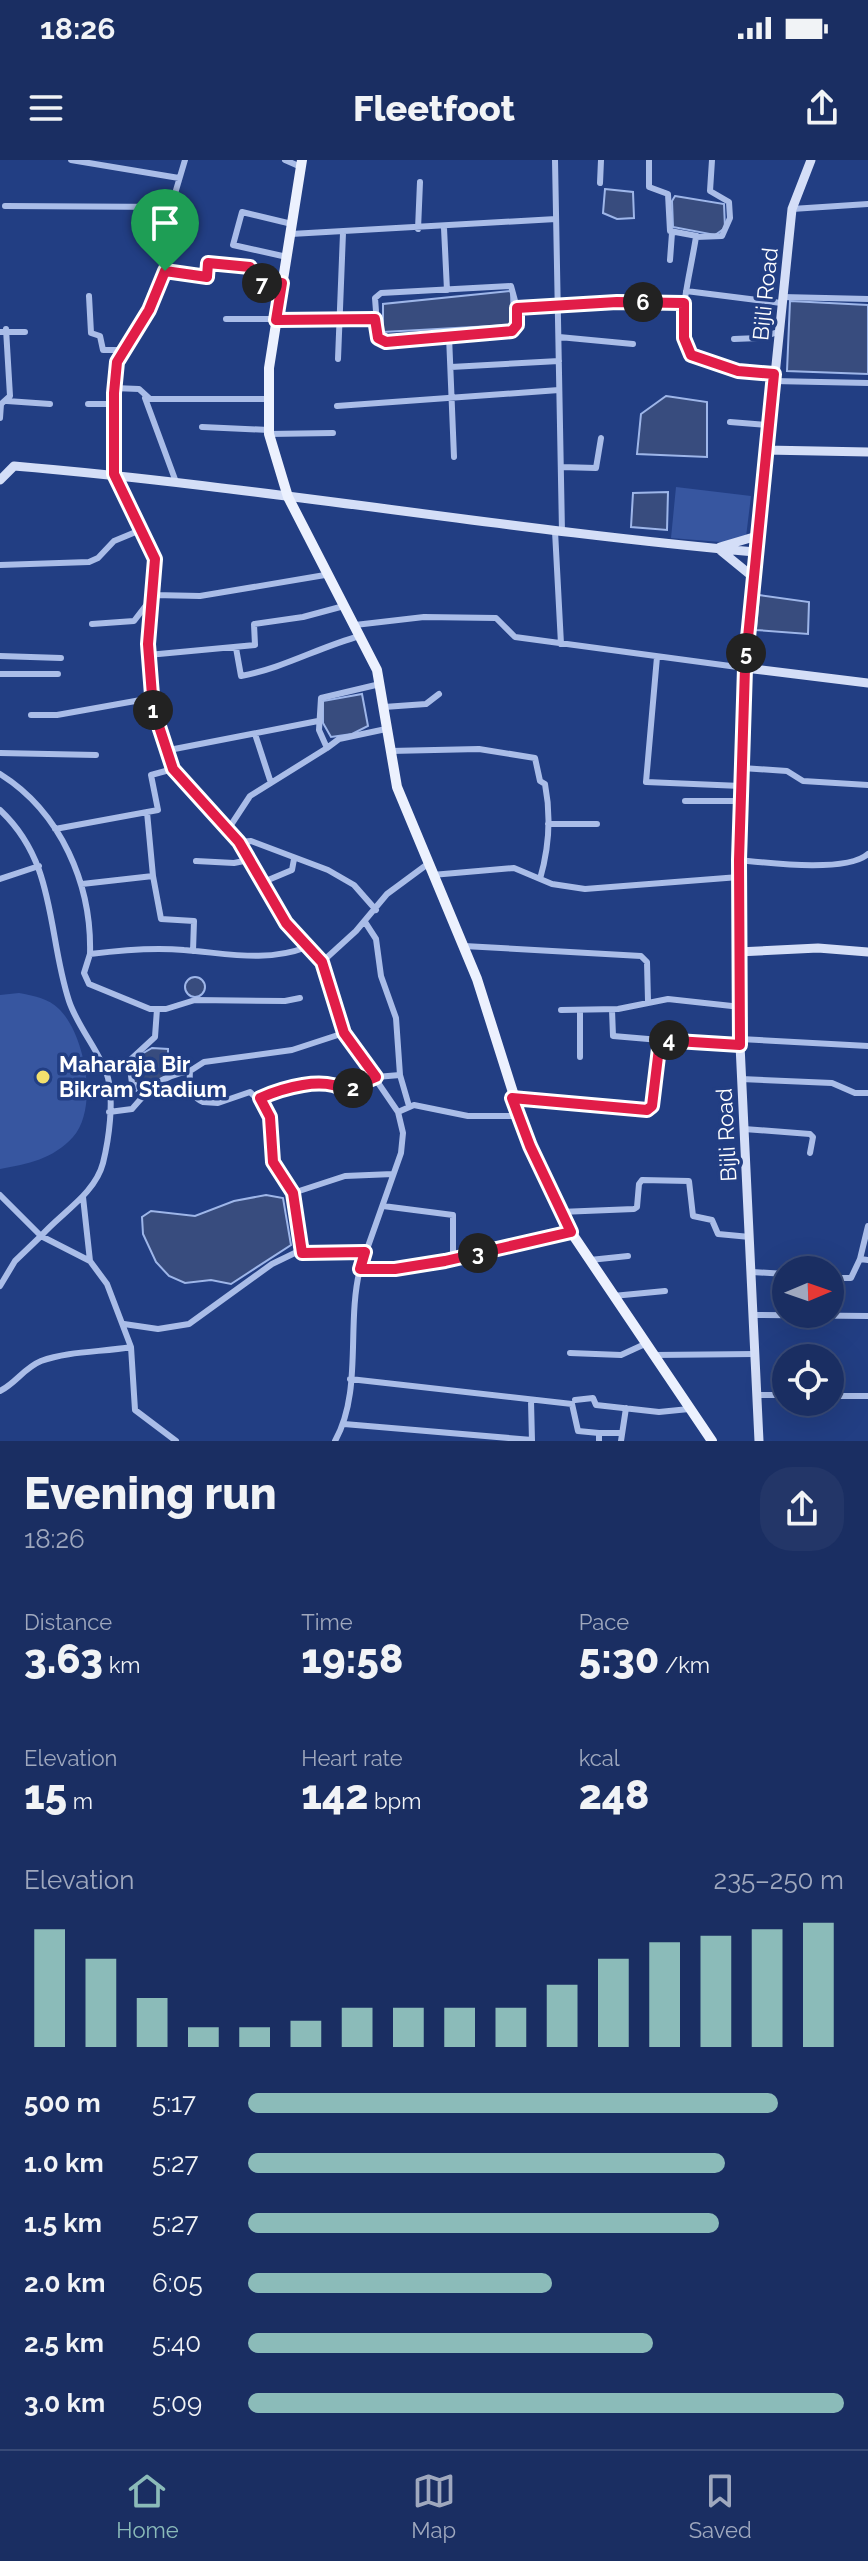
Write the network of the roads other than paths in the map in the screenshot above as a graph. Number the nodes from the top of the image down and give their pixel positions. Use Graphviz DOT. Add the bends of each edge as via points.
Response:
graph roads {
  1 [pos="71,160"];
  2 [pos="185,160"];
  3 [pos="285,160"];
  4 [pos="555,160"];
  5 [pos="601,160"];
  6 [pos="649,160"];
  7 [pos="712,160"];
  8 [pos="811,160"];
  9 [pos="302,163"];
  10 [pos="179,178"];
  11 [pos="420,182"];
  12 [pos="600,183"];
  13 [pos="868,204"];
  14 [pos="5,206"];
  15 [pos="171,207"];
  16 [pos="792,209"];
  17 [pos="556,219"];
  18 [pos="444,228"];
  19 [pos="291,229"];
  20 [pos="418,229"];
  21 [pos="343,233"];
  22 [pos="672,233"];
  23 [pos="697,236"];
  24 [pos="287,257"];
  25 [pos="670,260"];
  26 [pos="165,271"];
  27 [pos="282,283"];
  28 [pos="447,290"];
  29 [pos="686,291"];
  30 [pos="89,296"];
  31 [pos="868,299"];
  32 [pos="782,300"];
  33 [pos="684,303"];
  34 [pos="558,305"];
  35 [pos="517,308"];
  36 [pos="226,319"];
  37 [pos="375,319"];
  38 [pos="276,320"];
  39 [pos="338,320"];
  40 [pos="4,331"];
  41 [pos="25,332"];
  42 [pos="778,332"];
  43 [pos="449,336"];
  44 [pos="559,337"];
  45 [pos="734,339"];
  46 [pos="633,344"];
  47 [pos="123,350"];
  48 [pos="338,359"];
  49 [pos="559,361"];
  50 [pos="451,367"];
  51 [pos="774,378"];
  52 [pos="868,383"];
  53 [pos="114,388"];
  54 [pos="559,390"];
  55 [pos="145,398"];
  56 [pos="452,398"];
  57 [pos="269,399"];
  58 [pos="7,401"];
  59 [pos="50,404"];
  60 [pos="88,404"];
  61 [pos="114,404"];
  62 [pos="337,406"];
  63 [pos="0,418"];
  64 [pos="730,422"];
  65 [pos="768,425"];
  66 [pos="202,427"];
  67 [pos="269,432"];
  68 [pos="333,433"];
  69 [pos="601,438"];
  70 [pos="765,450"];
  71 [pos="868,452"];
  72 [pos="454,457"];
  73 [pos="5,465"];
  74 [pos="561,467"];
  75 [pos="114,474"];
  76 [pos="0,480"];
  77 [pos="176,482"];
  78 [pos="288,497"];
  79 [pos="143,529"];
  80 [pos="558,532"];
  81 [pos="757,536"];
  82 [pos="717,548"];
  83 [pos="755,552"];
  84 [pos="0,565"];
  85 [pos="325,575"];
  86 [pos="753,577"];
  87 [pos="154,595"];
  88 [pos="344,606"];
  89 [pos="92,624"];
  90 [pos="355,625"];
  91 [pos="360,636"];
  92 [pos="561,644"];
  93 [pos="236,648"];
  94 [pos="148,655"];
  95 [pos="0,656"];
  96 [pos="657,657"];
  97 [pos="61,658"];
  98 [pos="745,668"];
  99 [pos="0,674"];
  100 [pos="58,674"];
  101 [pos="868,683"];
  102 [pos="380,684"];
  103 [pos="439,694"];
  104 [pos="152,698"];
  105 [pos="384,707"];
  106 [pos="31,715"];
  107 [pos="318,721"];
  108 [pos="386,729"];
  109 [pos="255,734"];
  110 [pos="327,748"];
  111 [pos="164,751"];
  112 [pos="390,751"];
  113 [pos="0,753"];
  114 [pos="96,755"];
  115 [pos="742,768"];
  116 [pos="173,769"];
  117 [pos="0,774"];
  118 [pos="271,783"];
  119 [pos="868,785"];
  120 [pos="741,786"];
  121 [pos="685,801"];
  122 [pos="741,801"];
  123 [pos="0,810"];
  124 [pos="147,812"];
  125 [pos="548,824"];
  126 [pos="597,824"];
  127 [pos="55,829"];
  128 [pos="227,831"];
  129 [pos="239,842"];
  130 [pos="868,854"];
  131 [pos="294,859"];
  132 [pos="249,860"];
  133 [pos="739,860"];
  134 [pos="196,861"];
  135 [pos="429,863"];
  136 [pos="39,866"];
  137 [pos="432,875"];
  138 [pos="153,876"];
  139 [pos="739,877"];
  140 [pos="0,879"];
  141 [pos="540,879"];
  142 [pos="261,883"];
  143 [pos="82,884"];
  144 [pos="376,910"];
  145 [pos="365,922"];
  146 [pos="464,946"];
  147 [pos="307,947"];
  148 [pos="193,951"];
  149 [pos="738,952"];
  150 [pos="868,952"];
  151 [pos="90,954"];
  152 [pos="322,962"];
  153 [pos="300,998"];
  154 [pos="648,1001"];
  155 [pos="741,1007"];
  156 [pos="157,1009"];
  157 [pos="561,1010"];
  158 [pos="580,1010"];
  159 [pos="612,1010"];
  160 [pos="344,1033"];
  161 [pos="660,1040"];
  162 [pos="740,1042"];
  163 [pos="868,1046"];
  164 [pos="580,1057"];
  165 [pos="190,1071"];
  166 [pos="400,1075"];
  167 [pos="376,1077"];
  168 [pos="741,1079"];
  169 [pos="145,1092"];
  170 [pos="868,1093"];
  171 [pos="260,1098"];
  172 [pos="512,1098"];
  173 [pos="409,1106"];
  174 [pos="109,1112"];
  175 [pos="398,1112"];
  176 [pos="519,1116"];
  177 [pos="744,1129"];
  178 [pos="810,1153"];
  179 [pos="393,1174"];
  180 [pos="293,1193"];
  181 [pos="0,1195"];
  182 [pos="83,1197"];
  183 [pos="383,1206"];
  184 [pos="560,1212"];
  185 [pos="868,1226"];
  186 [pos="571,1232"];
  187 [pos="41,1236"];
  188 [pos="555,1236"];
  189 [pos="750,1237"];
  190 [pos="301,1250"];
  191 [pos="365,1252"];
  192 [pos="453,1253"];
  193 [pos="628,1256"];
  194 [pos="864,1259"];
  195 [pos="590,1260"];
  196 [pos="90,1261"];
  197 [pos="438,1261"];
  198 [pos="360,1269"];
  199 [pos="752,1272"];
  200 [pos="772,1273"];
  201 [pos="844,1278"];
  202 [pos="0,1286"];
  203 [pos="665,1291"];
  204 [pos="613,1296"];
  205 [pos="753,1315"];
  206 [pos="868,1316"];
  207 [pos="124,1324"];
  208 [pos="645,1344"];
  209 [pos="131,1347"];
  210 [pos="570,1353"];
  211 [pos="755,1354"];
  212 [pos="653,1355"];
  213 [pos="350,1379"];
  214 [pos="0,1391"];
  215 [pos="756,1395"];
  216 [pos="772,1395"];
  217 [pos="844,1396"];
  218 [pos="868,1396"];
  219 [pos="575,1400"];
  220 [pos="531,1401"];
  221 [pos="626,1408"];
  222 [pos="689,1409"];
  223 [pos="344,1424"];
  224 [pos="622,1433"];
  225 [pos="599,1437"];
  226 [pos="532,1440"];
  227 [pos="176,1441"];
  228 [pos="335,1441"];
  229 [pos="621,1441"];
  230 [pos="712,1441"];
  231 [pos="759,1441"];
  1 -- 10 [label="street"];
  2 -- 10 [label="street"];
  3 -- 9 [label="street"];
  4 -- 17 [label="street"];
  5 -- 12 [label="street"];
  6 -- 22 [label="street" via="648,184 668,194"];
  7 -- 23 [label="street" via="710,191 729,202 730,218 722,236"];
  8 -- 16 [label="street, Bijli Road"];
  9 -- 19 [label="main road"];
  10 -- 15 [label="street"];
  11 -- 20 [label="street"];
  13 -- 16 [label="street"];
  14 -- 15 [label="street"];
  15 -- 26 [label="street"];
  16 -- 32 [label="street, Bijli Road"];
  17 -- 18 [label="street"];
  17 -- 34 [label="street"];
  18 -- 20 [label="street"];
  18 -- 28 [label="street"];
  19 -- 21 [label="street"];
  19 -- 24 [label="main road"];
  19 -- 24 [label="street" via="242,212 234,242"];
  20 -- 21 [label="street"];
  21 -- 39 [label="street"];
  22 -- 23 [label="street"];
  22 -- 25 [label="street"];
  23 -- 29 [label="street"];
  24 -- 27 [label="main road"];
  26 -- 27 [label="street" via="207,277 208,263 250,267 259,282"];
  26 -- 47 [label="street" via="149,310"];
  27 -- 38 [label="main road"];
  28 -- 35 [label="street" via="511,286"];
  28 -- 37 [label="street" via="378,293"];
  29 -- 32 [label="street"];
  29 -- 33 [label="street"];
  30 -- 47 [label="street" via="91,333 100,336 103,350"];
  31 -- 32 [label="street"];
  32 -- 42 [label="street, Bijli Road"];
  33 -- 34 [label="street"];
  33 -- 51 [label="street" via="684,338 691,355"];
  34 -- 35 [label="street"];
  34 -- 44 [label="street"];
  35 -- 43 [label="street" via="512,331"];
  36 -- 38 [label="street"];
  37 -- 39 [label="street"];
  37 -- 43 [label="street" via="382,341"];
  38 -- 39 [label="street"];
  38 -- 57 [label="main road"];
  39 -- 48 [label="street"];
  40 -- 41 [label="street"];
  40 -- 58 [label="street"];
  42 -- 45 [label="street"];
  42 -- 51 [label="street, Bijli Road"];
  43 -- 50 [label="street"];
  44 -- 46 [label="street"];
  44 -- 49 [label="street"];
  47 -- 53 [label="street"];
  49 -- 50 [label="street"];
  49 -- 54 [label="street"];
  50 -- 56 [label="street"];
  51 -- 52 [label="street"];
  51 -- 65 [label="street, Bijli Road"];
  53 -- 55 [label="street" via="137,388"];
  53 -- 61 [label="street"];
  54 -- 56 [label="street"];
  54 -- 74 [label="street"];
  55 -- 57 [label="street"];
  55 -- 77 [label="street"];
  56 -- 62 [label="street"];
  56 -- 72 [label="street"];
  57 -- 67 [label="main road"];
  58 -- 59 [label="street"];
  58 -- 63 [label="street" via="1,404"];
  60 -- 61 [label="street"];
  61 -- 75 [label="street"];
  64 -- 65 [label="street"];
  65 -- 70 [label="street, Bijli Road"];
  66 -- 67 [label="street"];
  67 -- 68 [label="street"];
  67 -- 78 [label="main road"];
  69 -- 74 [label="street" via="599,467"];
  70 -- 71 [label="street"];
  70 -- 81 [label="street, Bijli Road"];
  73 -- 75 [label="street"];
  73 -- 76 [label="street"];
  74 -- 80 [label="street"];
  75 -- 77 [label="street"];
  75 -- 79 [label="street"];
  77 -- 78 [label="street"];
  78 -- 80 [label="street"];
  78 -- 85 [label="main road"];
  79 -- 84 [label="street" via="114,541 89,562"];
  79 -- 87 [label="street" via="155,559"];
  80 -- 82 [label="street"];
  80 -- 92 [label="street"];
  81 -- 82 [label="street"];
  81 -- 83 [label="street, Bijli Road"];
  82 -- 83 [label="street"];
  82 -- 86 [label="street"];
  83 -- 86 [label="street, Bijli Road"];
  85 -- 87 [label="street" via="200,596"];
  85 -- 88 [label="main road"];
  86 -- 98 [label="street, Bijli Road"];
  87 -- 89 [label="street" via="134,621"];
  87 -- 94 [label="street"];
  88 -- 90 [label="main road"];
  88 -- 93 [label="street" via="254,624 257,643"];
  90 -- 91 [label="main road"];
  90 -- 92 [label="street" via="424,617 496,618 511,636"];
  91 -- 93 [label="street" via="241,676"];
  91 -- 102 [label="main road"];
  92 -- 96 [label="street"];
  93 -- 94 [label="street"];
  94 -- 104 [label="street"];
  95 -- 97 [label="street"];
  96 -- 98 [label="street"];
  96 -- 120 [label="street" via="646,782"];
  98 -- 101 [label="street"];
  98 -- 115 [label="street, Bijli Road"];
  99 -- 100 [label="street"];
  102 -- 105 [label="main road"];
  102 -- 107 [label="street" via="321,698"];
  103 -- 105 [label="street" via="426,704"];
  104 -- 106 [label="street"];
  104 -- 111 [label="street"];
  105 -- 108 [label="main road"];
  107 -- 109 [label="street"];
  107 -- 110 [label="street"];
  108 -- 110 [label="street" via="339,739"];
  108 -- 112 [label="main road"];
  109 -- 111 [label="street"];
  109 -- 118 [label="street"];
  110 -- 118 [label="street"];
  111 -- 116 [label="street"];
  112 -- 125 [label="street" via="479,749 530,755 545,784"];
  112 -- 135 [label="main road" via="397,787"];
  113 -- 114 [label="street"];
  115 -- 119 [label="street" via="787,771 803,781"];
  115 -- 120 [label="street, Bijli Road"];
  116 -- 124 [label="street" via="151,775 158,810"];
  116 -- 128 [label="street"];
  117 -- 127 [label="street"];
  118 -- 128 [label="street" via="244,803"];
  120 -- 122 [label="street, Bijli Road"];
  121 -- 122 [label="street"];
  122 -- 133 [label="street, Bijli Road"];
  123 -- 136 [label="street" via="16,825"];
  124 -- 127 [label="street"];
  124 -- 138 [label="street"];
  125 -- 126 [label="street"];
  125 -- 141 [label="street"];
  127 -- 143 [label="street"];
  128 -- 129 [label="street"];
  129 -- 131 [label="street" via="251,841"];
  129 -- 132 [label="street"];
  130 -- 133 [label="street" via="855,861 791,865"];
  131 -- 142 [label="street" via="292,870"];
  131 -- 144 [label="street" via="354,885"];
  132 -- 134 [label="street"];
  132 -- 142 [label="street"];
  133 -- 139 [label="street, Bijli Road"];
  135 -- 137 [label="main road"];
  135 -- 144 [label="street" via="397,886"];
  136 -- 140 [label="street"];
  136 -- 174 [label="street" via="70,1005 107,1074"];
  137 -- 141 [label="street" via="514,868"];
  137 -- 146 [label="main road"];
  138 -- 143 [label="street"];
  138 -- 148 [label="street" via="161,919 194,921"];
  139 -- 141 [label="street" via="585,889"];
  139 -- 149 [label="street, Bijli Road"];
  142 -- 147 [label="street"];
  143 -- 151 [label="street" via="91,924"];
  144 -- 145 [label="street"];
  145 -- 152 [label="street"];
  145 -- 166 [label="street" via="376,939 381,976 396,1018"];
  146 -- 154 [label="street" via="641,956 647,962"];
  146 -- 172 [label="main road"];
  147 -- 148 [label="street" via="250,957"];
  147 -- 152 [label="street"];
  148 -- 151 [label="street"];
  149 -- 150 [label="street"];
  149 -- 155 [label="street, Bijli Road"];
  151 -- 156 [label="street" via="84,973 89,984"];
  152 -- 160 [label="street"];
  153 -- 156 [label="street" via="195,1000"];
  154 -- 155 [label="street"];
  154 -- 159 [label="street"];
  155 -- 162 [label="street, Bijli Road"];
  156 -- 169 [label="street" via="155,1037 129,1061 132,1083"];
  157 -- 158 [label="street"];
  158 -- 159 [label="street"];
  158 -- 164 [label="street"];
  159 -- 161 [label="street" via="613,1036"];
  160 -- 165 [label="street" via="292,1050 204,1062"];
  160 -- 167 [label="street"];
  161 -- 162 [label="street"];
  161 -- 172 [label="street" via="650,1109"];
  162 -- 163 [label="street"];
  162 -- 168 [label="street, Bijli Road"];
  165 -- 169 [label="street"];
  165 -- 171 [label="street" via="191,1087 203,1102 218,1103 250,1092"];
  166 -- 167 [label="street"];
  166 -- 173 [label="street"];
  167 -- 171 [label="street" via="345,1090 310,1084"];
  167 -- 175 [label="street"];
  168 -- 170 [label="street" via="832,1083"];
  168 -- 177 [label="street, Bijli Road"];
  169 -- 174 [label="street" via="132,1109"];
  171 -- 180 [label="street" via="270,1117 273,1162"];
  172 -- 176 [label="main road"];
  173 -- 175 [label="street"];
  173 -- 176 [label="street" via="483,1117"];
  174 -- 182 [label="street" via="103,1164"];
  175 -- 179 [label="street" via="403,1142"];
  176 -- 184 [label="main road"];
  177 -- 178 [label="street" via="810,1134"];
  177 -- 189 [label="street, Bijli Road"];
  179 -- 180 [label="street" via="345,1176"];
  179 -- 183 [label="street"];
  180 -- 190 [label="street"];
  181 -- 187 [label="street"];
  182 -- 187 [label="street"];
  182 -- 196 [label="street"];
  183 -- 191 [label="street"];
  183 -- 192 [label="street" via="453,1215"];
  184 -- 186 [label="main road"];
  184 -- 189 [label="street" via="634,1209 642,1180 689,1181 691,1215 712,1220 718,1234"];
  185 -- 194 [label="street"];
  186 -- 188 [label="street"];
  186 -- 195 [label="main road"];
  187 -- 196 [label="street"];
  187 -- 202 [label="street" via="15,1261"];
  188 -- 192 [label="street"];
  188 -- 197 [label="street"];
  189 -- 199 [label="street, Bijli Road"];
  190 -- 191 [label="street"];
  190 -- 207 [label="street" via="272,1264 189,1324 158,1329"];
  191 -- 198 [label="street"];
  192 -- 197 [label="street"];
  193 -- 195 [label="street"];
  194 -- 201 [label="street" via="851,1278"];
  195 -- 204 [label="main road"];
  196 -- 207 [label="street" via="107,1284"];
  197 -- 198 [label="street"];
  198 -- 213 [label="street"];
  199 -- 200 [label="street"];
  199 -- 205 [label="street, Bijli Road"];
  203 -- 204 [label="street"];
  204 -- 208 [label="main road"];
  205 -- 206 [label="street"];
  205 -- 211 [label="street, Bijli Road"];
  207 -- 209 [label="street"];
  208 -- 210 [label="street" via="621,1355"];
  208 -- 212 [label="main road"];
  209 -- 214 [label="street" via="44,1360"];
  209 -- 227 [label="street" via="135,1410"];
  211 -- 212 [label="street"];
  211 -- 215 [label="street, Bijli Road"];
  212 -- 222 [label="main road"];
  213 -- 220 [label="street"];
  213 -- 223 [label="street"];
  215 -- 216 [label="street"];
  215 -- 231 [label="street, Bijli Road"];
  217 -- 218 [label="street"];
  219 -- 221 [label="street" via="593,1398 596,1405"];
  220 -- 225 [label="street" via="572,1404 578,1431"];
  220 -- 226 [label="street"];
  221 -- 222 [label="street"];
  221 -- 224 [label="street"];
  222 -- 230 [label="main road"];
  223 -- 226 [label="street"];
  223 -- 228 [label="street"];
  224 -- 225 [label="street"];
  224 -- 229 [label="street"];
}
